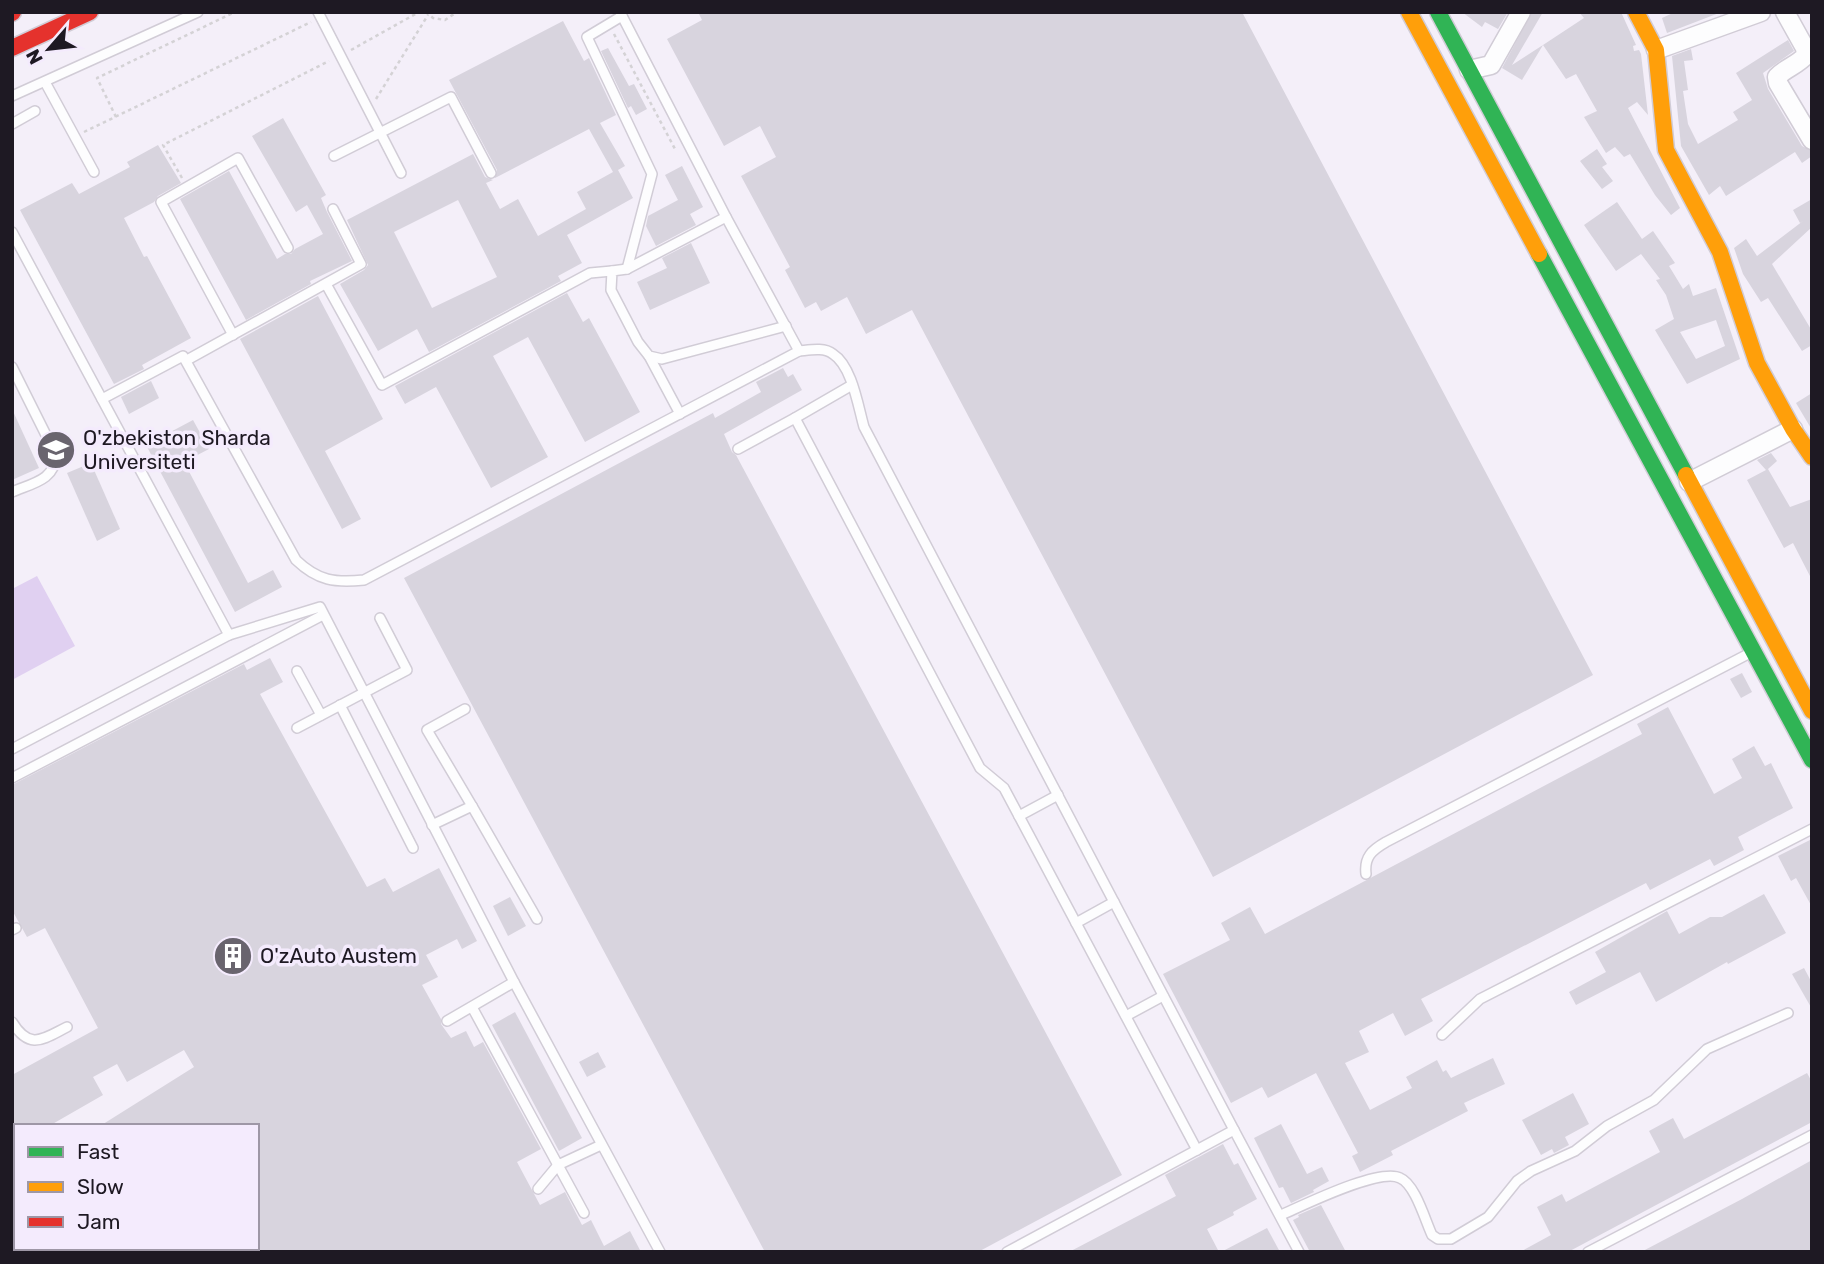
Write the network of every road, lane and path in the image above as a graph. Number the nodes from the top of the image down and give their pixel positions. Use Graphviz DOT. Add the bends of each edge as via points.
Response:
graph roads {
  1 [pos="90,12"];
  2 [pos="198,12"];
  3 [pos="235,12"];
  4 [pos="419,12"];
  5 [pos="457,12"];
  6 [pos="1409,12"];
  7 [pos="1438,12"];
  8 [pos="1521,12"];
  9 [pos="1636,12"];
  10 [pos="1761,12"];
  11 [pos="1785,12"];
  12 [pos="427,13"];
  13 [pos="621,14"];
  14 [pos="319,15"];
  15 [pos="609,24"];
  16 [pos="12,48"];
  17 [pos="1458,50"];
  18 [pos="1656,50"];
  19 [pos="340,56"];
  20 [pos="1436,62"];
  21 [pos="1469,70"];
  22 [pos="45,82"];
  23 [pos="12,96"];
  24 [pos="35,111"];
  25 [pos="369,111"];
  26 [pos="116,117"];
  27 [pos="12,124"];
  28 [pos="380,133"];
  29 [pos="75,137"];
  30 [pos="1812,140"];
  31 [pos="678,153"];
  32 [pos="334,156"];
  33 [pos="94,172"];
  34 [pos="401,173"];
  35 [pos="491,173"];
  36 [pos="187,187"];
  37 [pos="333,209"];
  38 [pos="726,217"];
  39 [pos="12,232"];
  40 [pos="288,248"];
  41 [pos="627,269"];
  42 [pos="612,271"];
  43 [pos="326,284"];
  44 [pos="786,327"];
  45 [pos="233,335"];
  46 [pos="799,351"];
  47 [pos="649,356"];
  48 [pos="187,360"];
  49 [pos="12,367"];
  50 [pos="852,386"];
  51 [pos="103,400"];
  52 [pos="680,414"];
  53 [pos="794,418"];
  54 [pos="1793,429"];
  55 [pos="738,449"];
  56 [pos="1812,457"];
  57 [pos="1689,482"];
  58 [pos="12,492"];
  59 [pos="323,615"];
  60 [pos="380,618"];
  61 [pos="229,635"];
  62 [pos="1753,651"];
  63 [pos="298,671"];
  64 [pos="364,692"];
  65 [pos="340,705"];
  66 [pos="465,709"];
  67 [pos="1812,711"];
  68 [pos="321,715"];
  69 [pos="297,728"];
  70 [pos="12,749"];
  71 [pos="1812,760"];
  72 [pos="12,778"];
  73 [pos="1058,795"];
  74 [pos="472,806"];
  75 [pos="1019,816"];
  76 [pos="432,824"];
  77 [pos="1812,829"];
  78 [pos="413,848"];
  79 [pos="1366,874"];
  80 [pos="1114,902"];
  81 [pos="537,919"];
  82 [pos="1076,923"];
  83 [pos="514,982"];
  84 [pos="1163,996"];
  85 [pos="472,1007"];
  86 [pos="1788,1013"];
  87 [pos="1126,1016"];
  88 [pos="447,1021"];
  89 [pos="12,1023"];
  90 [pos="66,1027"];
  91 [pos="1442,1035"];
  92 [pos="1234,1130"];
  93 [pos="1812,1135"];
  94 [pos="601,1145"];
  95 [pos="1197,1150"];
  96 [pos="558,1165"];
  97 [pos="538,1189"];
  98 [pos="584,1213"];
  99 [pos="1281,1215"];
  100 [pos="660,1252"];
  101 [pos="1007,1252"];
  102 [pos="1300,1252"];
  103 [pos="1588,1252"];
  1 -- 16 [label="main road"];
  2 -- 22 [label="lane"];
  3 -- 26 [label="path" via="97,78"];
  4 -- 19 [label="path"];
  5 -- 12 [label="path" via="445,20"];
  6 -- 20 [label="main road"];
  7 -- 17 [label="main road"];
  8 -- 21 [label="street" via="1491,65"];
  9 -- 18 [label="main road"];
  10 -- 18 [label="street"];
  11 -- 30 [label="street" via="1806,55 1780,73 1778,83"];
  12 -- 25 [label="path"];
  13 -- 15 [label="lane"];
  13 -- 38 [label="lane"];
  14 -- 19 [label="lane"];
  14 -- 26 [label="path"];
  15 -- 31 [label="path"];
  15 -- 41 [label="lane" via="587,37 652,174"];
  17 -- 20 [label="main road"];
  17 -- 21 [label="main road"];
  18 -- 54 [label="main road" via="1666,150 1720,252 1757,363"];
  19 -- 25 [label="lane"];
  19 -- 36 [label="path" via="163,145"];
  20 -- 62 [label="main road"];
  21 -- 57 [label="main road"];
  22 -- 23 [label="lane"];
  22 -- 29 [label="lane"];
  24 -- 27 [label="lane"];
  25 -- 28 [label="lane"];
  26 -- 29 [label="path"];
  28 -- 32 [label="lane"];
  28 -- 34 [label="lane"];
  28 -- 35 [label="lane" via="451,96"];
  29 -- 33 [label="lane"];
  36 -- 40 [label="lane" via="238,158"];
  36 -- 45 [label="lane" via="160,202"];
  37 -- 43 [label="lane" via="361,264"];
  38 -- 41 [label="lane"];
  38 -- 44 [label="lane"];
  39 -- 51 [label="lane"];
  41 -- 42 [label="lane"];
  42 -- 43 [label="lane" via="590,273 382,385"];
  42 -- 47 [label="lane" via="611,290"];
  43 -- 45 [label="lane"];
  44 -- 46 [label="lane"];
  44 -- 47 [label="lane" via="662,359"];
  45 -- 48 [label="lane"];
  46 -- 50 [label="lane" via="818,349 833,354 849,374"];
  46 -- 52 [label="lane"];
  47 -- 52 [label="lane"];
  48 -- 51 [label="lane" via="183,356 175,359"];
  48 -- 52 [label="lane" via="296,560 310,573 338,583 364,580"];
  49 -- 58 [label="lane" via="56,455 48,476"];
  50 -- 53 [label="lane"];
  50 -- 73 [label="lane" via="864,427"];
  51 -- 61 [label="lane"];
  53 -- 55 [label="lane"];
  53 -- 75 [label="lane" via="981,768 1004,788"];
  54 -- 56 [label="main road"];
  54 -- 57 [label="street"];
  57 -- 67 [label="main road"];
  59 -- 61 [label="lane" via="320,607"];
  59 -- 64 [label="lane"];
  59 -- 72 [label="lane"];
  60 -- 64 [label="lane" via="407,670"];
  61 -- 70 [label="lane"];
  62 -- 71 [label="main road"];
  62 -- 79 [label="lane" via="1386,842 1368,856"];
  63 -- 68 [label="lane"];
  64 -- 65 [label="lane"];
  64 -- 76 [label="lane"];
  65 -- 68 [label="lane"];
  65 -- 78 [label="lane"];
  66 -- 74 [label="lane" via="427,730"];
  68 -- 69 [label="lane"];
  73 -- 75 [label="lane"];
  73 -- 80 [label="lane"];
  74 -- 76 [label="lane"];
  74 -- 81 [label="lane"];
  75 -- 82 [label="lane"];
  76 -- 83 [label="lane"];
  77 -- 91 [label="lane" via="1480,999"];
  80 -- 82 [label="lane"];
  80 -- 84 [label="lane"];
  82 -- 87 [label="lane"];
  83 -- 85 [label="lane"];
  83 -- 94 [label="lane"];
  84 -- 87 [label="lane"];
  84 -- 92 [label="lane"];
  85 -- 88 [label="lane"];
  85 -- 96 [label="lane"];
  86 -- 99 [label="lane" via="1707,1049 1654,1100 1574,1151 1531,1171 1488,1217 1451,1238 1432,1235 1411,1187 1400,1177 1338,1189"];
  87 -- 95 [label="lane"];
  89 -- 90 [label="lane" via="32,1041"];
  92 -- 95 [label="lane"];
  92 -- 99 [label="lane"];
  93 -- 103 [label="lane"];
  94 -- 96 [label="lane"];
  94 -- 100 [label="lane"];
  95 -- 101 [label="lane"];
  96 -- 97 [label="lane"];
  96 -- 98 [label="lane"];
  99 -- 102 [label="lane"];
}
